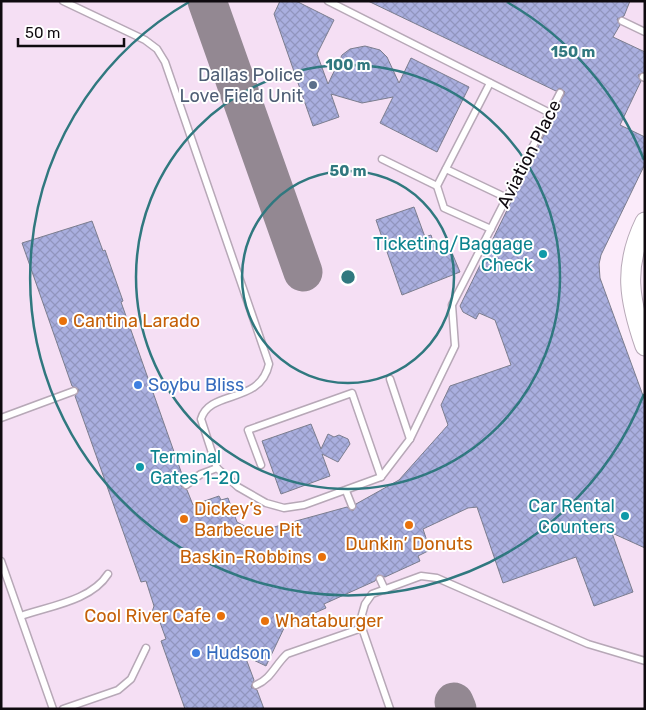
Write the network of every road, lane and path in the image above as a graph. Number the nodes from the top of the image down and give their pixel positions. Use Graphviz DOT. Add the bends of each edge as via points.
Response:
graph roads {
  1 [pos="63,1"];
  2 [pos="328,1"];
  3 [pos="622,21"];
  4 [pos="645,32"];
  5 [pos="490,83"];
  6 [pos="560,93"];
  7 [pos="550,113"];
  8 [pos="382,159"];
  9 [pos="446,169"];
  10 [pos="437,186"];
  11 [pos="507,198"];
  12 [pos="645,222"];
  13 [pos="491,229"];
  14 [pos="645,346"];
  15 [pos="390,379"];
  16 [pos="74,391"];
  17 [pos="1,418"];
  18 [pos="410,438"];
  19 [pos="261,465"];
  20 [pos="217,468"];
  21 [pos="381,476"];
  22 [pos="186,485"];
  23 [pos="346,490"];
  24 [pos="352,506"];
  25 [pos="1,561"];
  26 [pos="108,574"];
  27 [pos="380,579"];
  28 [pos="385,590"];
  29 [pos="20,616"];
  30 [pos="362,628"];
  31 [pos="146,648"];
  32 [pos="645,661"];
  33 [pos="256,685"];
  34 [pos="53,709"];
  35 [pos="63,709"];
  36 [pos="390,709"];
  1 -- 20 [label="lane" via="145,40 157,49 165,62 266,350 269,364 266,376 258,386 214,404 203,412 201,419"];
  2 -- 5 [label="lane"];
  3 -- 4 [label="lane"];
  5 -- 7 [label="lane"];
  5 -- 9 [label="lane"];
  6 -- 7 [label="lane, Aviation Place"];
  7 -- 11 [label="lane, Aviation Place"];
  8 -- 10 [label="lane"];
  9 -- 10 [label="lane"];
  9 -- 11 [label="lane"];
  10 -- 13 [label="lane" via="444,208"];
  11 -- 13 [label="lane, Aviation Place"];
  12 -- 14 [label="main road" via="634,246 629,276 631,301"];
  13 -- 18 [label="lane, Aviation Place" via="452,306 455,346"];
  15 -- 18 [label="lane"];
  16 -- 17 [label="lane"];
  18 -- 21 [label="lane, Aviation Place"];
  19 -- 21 [label="lane" via="248,430 352,393"];
  20 -- 22 [label="lane"];
  20 -- 23 [label="lane" via="238,487 266,503 284,508 304,505"];
  21 -- 23 [label="lane"];
  23 -- 24 [label="lane"];
  25 -- 29 [label="lane"];
  26 -- 29 [label="lane" via="100,586 84,594"];
  27 -- 28 [label="lane"];
  28 -- 30 [label="lane" via="372,594 365,604"];
  28 -- 32 [label="lane" via="421,576 437,578 588,644"];
  29 -- 34 [label="lane"];
  30 -- 33 [label="lane" via="287,654 270,676"];
  30 -- 36 [label="lane"];
  31 -- 35 [label="lane" via="132,679 118,690"];
}
